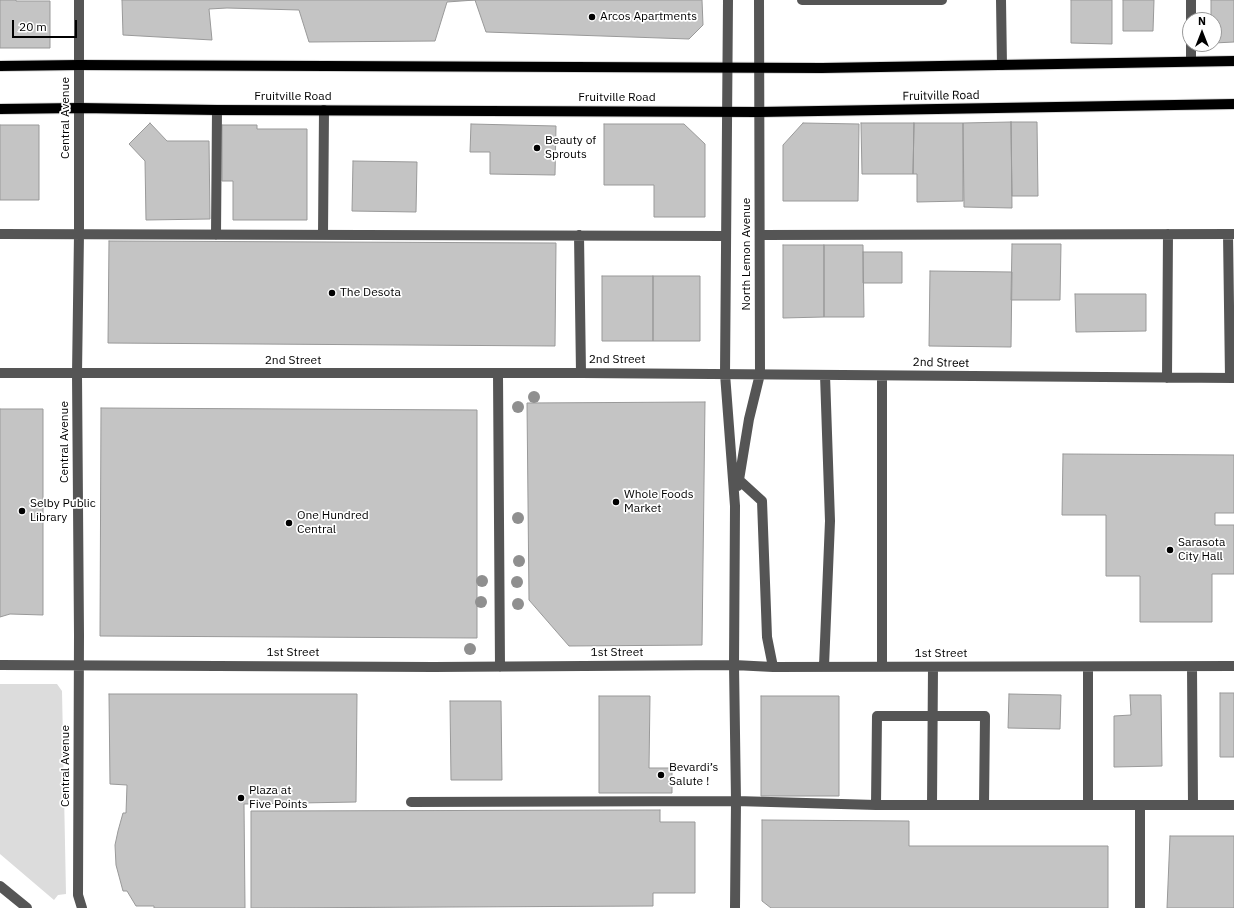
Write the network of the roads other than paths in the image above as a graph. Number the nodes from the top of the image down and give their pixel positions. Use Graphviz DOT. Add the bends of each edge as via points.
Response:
graph roads {
  1 [pos="79,0"];
  2 [pos="728,0"];
  3 [pos="759,0"];
  4 [pos="802,0"];
  5 [pos="942,0"];
  6 [pos="1001,0"];
  7 [pos="1191,0"];
  8 [pos="1191,12"];
  9 [pos="1191,52"];
  10 [pos="1234,61"];
  11 [pos="1191,62"];
  12 [pos="1002,65"];
  13 [pos="0,66"];
  14 [pos="78,66"];
  15 [pos="727,68"];
  16 [pos="759,68"];
  17 [pos="1234,104"];
  18 [pos="79,108"];
  19 [pos="0,109"];
  20 [pos="217,110"];
  21 [pos="324,110"];
  22 [pos="727,112"];
  23 [pos="759,112"];
  24 [pos="0,234"];
  25 [pos="79,234"];
  26 [pos="1168,234"];
  27 [pos="1231,234"];
  28 [pos="216,235"];
  29 [pos="323,235"];
  30 [pos="579,235"];
  31 [pos="760,235"];
  32 [pos="725,236"];
  33 [pos="0,373"];
  34 [pos="581,373"];
  35 [pos="77,374"];
  36 [pos="498,374"];
  37 [pos="725,374"];
  38 [pos="760,374"];
  39 [pos="825,375"];
  40 [pos="882,376"];
  41 [pos="1167,378"];
  42 [pos="1232,378"];
  43 [pos="739,480"];
  44 [pos="735,506"];
  45 [pos="0,665"];
  46 [pos="734,665"];
  47 [pos="79,666"];
  48 [pos="500,666"];
  49 [pos="824,666"];
  50 [pos="933,666"];
  51 [pos="1088,666"];
  52 [pos="1192,666"];
  53 [pos="1234,666"];
  54 [pos="773,667"];
  55 [pos="882,667"];
  56 [pos="932,716"];
  57 [pos="736,801"];
  58 [pos="411,802"];
  59 [pos="876,805"];
  60 [pos="932,805"];
  61 [pos="984,805"];
  62 [pos="1088,805"];
  63 [pos="1140,805"];
  64 [pos="1193,805"];
  65 [pos="1234,805"];
  66 [pos="0,886"];
  67 [pos="27,908"];
  68 [pos="82,908"];
  69 [pos="735,908"];
  70 [pos="1140,908"];
  1 -- 14 [label="street, Central Avenue"];
  2 -- 15 [label="street"];
  3 -- 16 [label="street, North Lemon Avenue"];
  4 -- 5 [label="street"];
  6 -- 12 [label="street"];
  7 -- 8 [label="street"];
  9 -- 11 [label="street"];
  10 -- 11 [label="main road"];
  11 -- 12 [label="main road"];
  12 -- 16 [label="main road"];
  13 -- 14 [label="main road"];
  14 -- 15 [label="main road"];
  14 -- 18 [label="street, Central Avenue"];
  15 -- 16 [label="main road"];
  15 -- 22 [label="street"];
  16 -- 23 [label="street, North Lemon Avenue"];
  17 -- 23 [label="main road, Fruitville Road"];
  18 -- 19 [label="main road, Fruitville Road"];
  18 -- 20 [label="main road, Fruitville Road"];
  18 -- 25 [label="street, Central Avenue"];
  20 -- 21 [label="main road, Fruitville Road"];
  20 -- 28 [label="street"];
  21 -- 22 [label="main road, Fruitville Road"];
  21 -- 29 [label="street"];
  22 -- 23 [label="main road, Fruitville Road"];
  22 -- 32 [label="street"];
  23 -- 31 [label="street, North Lemon Avenue"];
  24 -- 25 [label="street"];
  25 -- 28 [label="street"];
  25 -- 35 [label="street, Central Avenue"];
  26 -- 27 [label="street"];
  26 -- 31 [label="street"];
  26 -- 41 [label="street"];
  27 -- 42 [label="street"];
  28 -- 29 [label="street"];
  29 -- 30 [label="street"];
  30 -- 32 [label="street"];
  30 -- 34 [label="street"];
  31 -- 38 [label="street, North Lemon Avenue"];
  32 -- 37 [label="street"];
  33 -- 35 [label="street, 2nd Street"];
  34 -- 36 [label="street, 2nd Street"];
  34 -- 37 [label="street, 2nd Street"];
  35 -- 36 [label="street, 2nd Street"];
  35 -- 47 [label="street, Central Avenue"];
  36 -- 48 [label="street"];
  37 -- 38 [label="street, 2nd Street"];
  37 -- 44 [label="street"];
  38 -- 39 [label="street, 2nd Street"];
  38 -- 43 [label="street, North Lemon Avenue" via="749,419"];
  39 -- 40 [label="street, 2nd Street"];
  39 -- 49 [label="street" via="830,520"];
  40 -- 41 [label="street, 2nd Street"];
  40 -- 55 [label="street"];
  41 -- 42 [label="street, 2nd Street"];
  43 -- 44 [label="street, North Lemon Avenue"];
  43 -- 54 [label="street" via="762,501 767,637"];
  44 -- 46 [label="street"];
  45 -- 47 [label="street, 1st Street"];
  46 -- 48 [label="street, 1st Street"];
  46 -- 54 [label="street, 1st Street"];
  46 -- 57 [label="street"];
  47 -- 48 [label="street, 1st Street"];
  47 -- 68 [label="street, Central Avenue" via="78,895"];
  49 -- 54 [label="street, 1st Street"];
  49 -- 55 [label="street, 1st Street"];
  50 -- 51 [label="street, 1st Street"];
  50 -- 55 [label="street, 1st Street"];
  50 -- 56 [label="street"];
  51 -- 52 [label="street, 1st Street"];
  51 -- 62 [label="street"];
  52 -- 53 [label="street, 1st Street"];
  52 -- 64 [label="street"];
  56 -- 59 [label="street" via="877,716"];
  56 -- 60 [label="street"];
  56 -- 61 [label="street" via="985,716"];
  57 -- 58 [label="street"];
  57 -- 59 [label="street"];
  57 -- 69 [label="street"];
  59 -- 60 [label="street"];
  60 -- 61 [label="street"];
  61 -- 62 [label="street"];
  62 -- 63 [label="street"];
  63 -- 64 [label="street"];
  63 -- 70 [label="street"];
  64 -- 65 [label="street"];
  66 -- 67 [label="street"];
}
